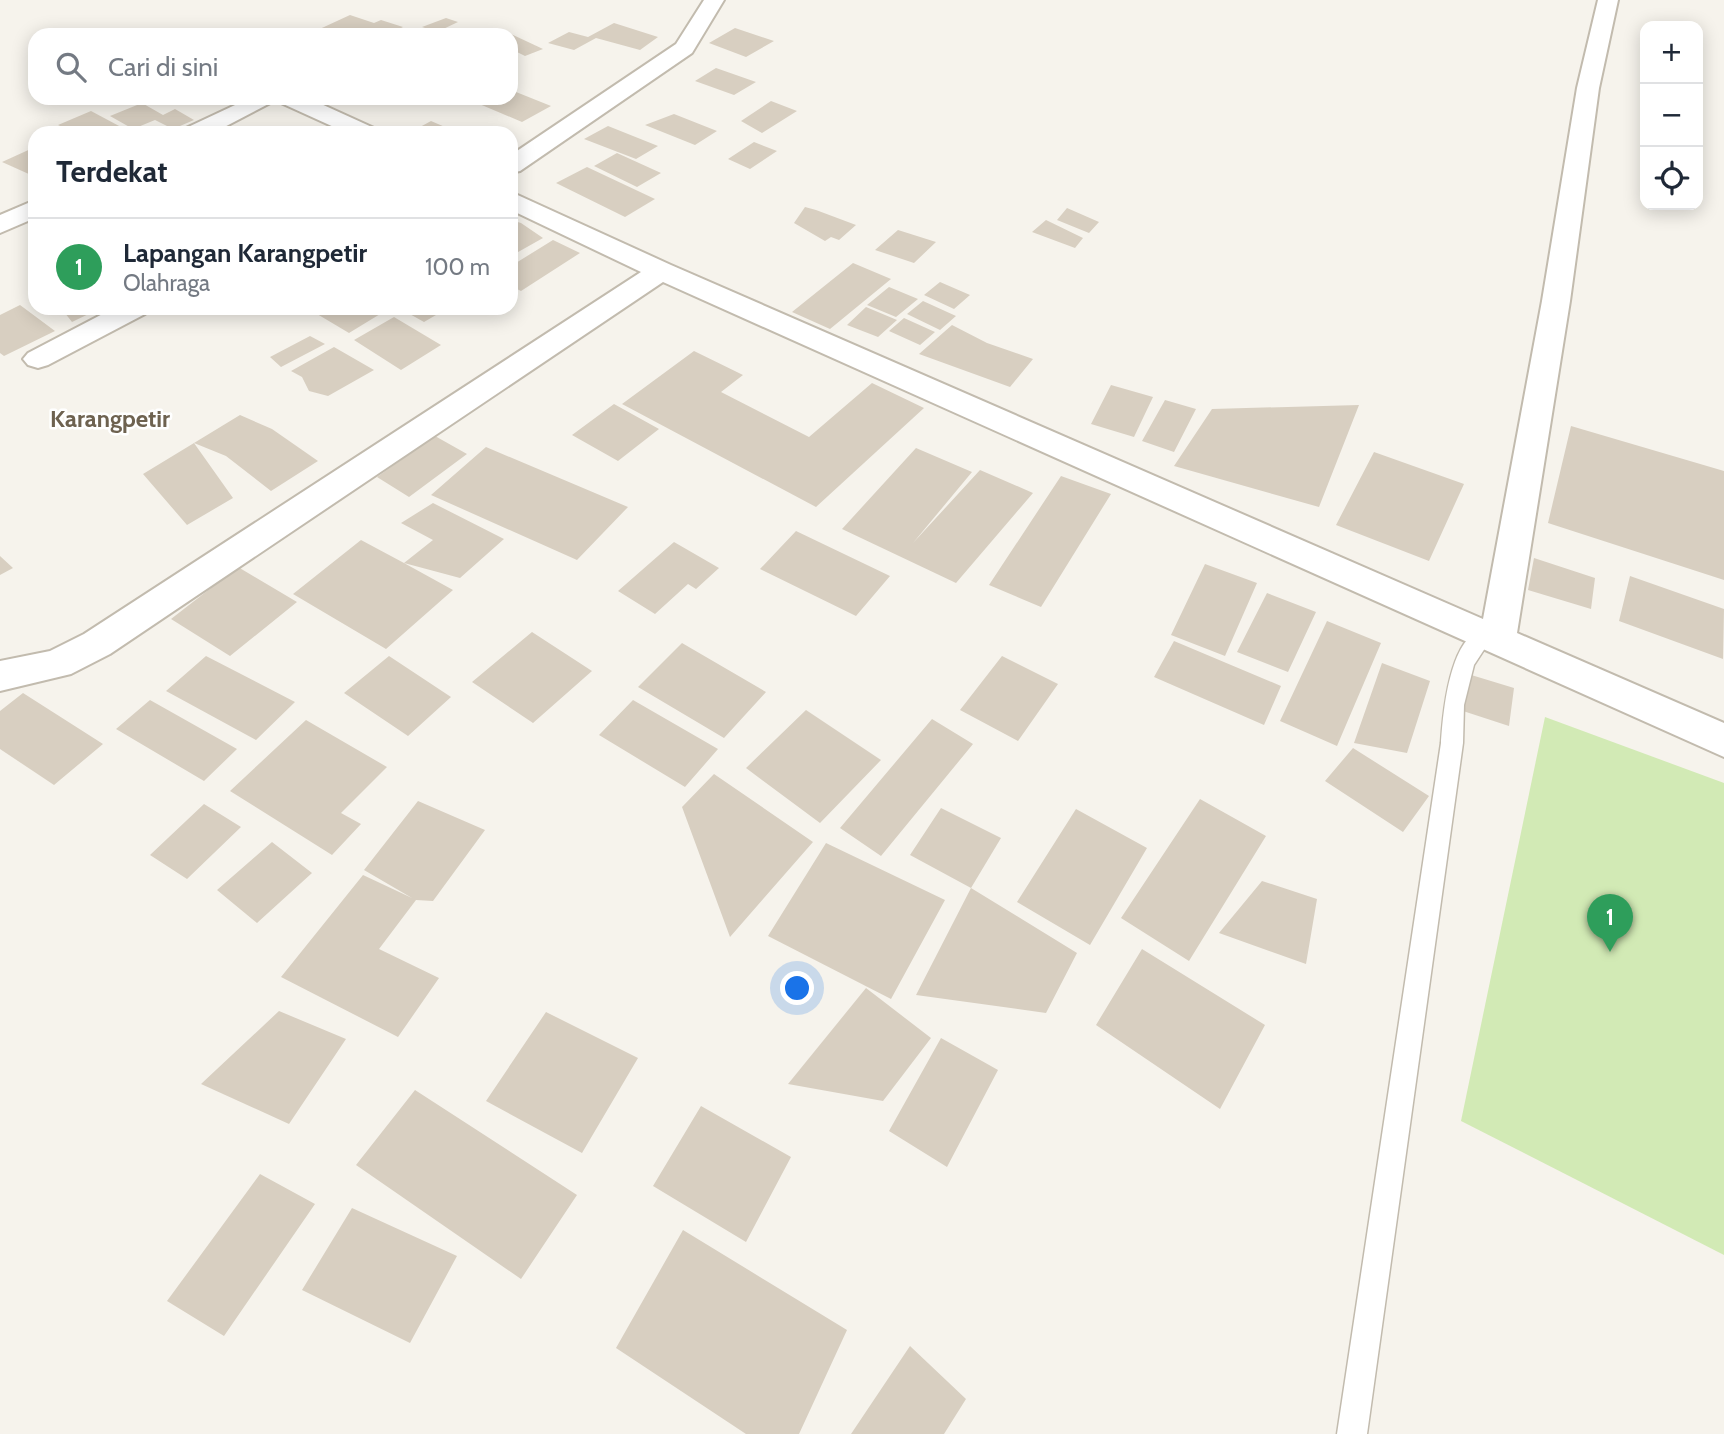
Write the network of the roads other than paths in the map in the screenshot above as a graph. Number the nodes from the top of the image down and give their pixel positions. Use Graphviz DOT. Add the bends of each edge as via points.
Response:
graph roads {
  1 [pos="714,0"];
  2 [pos="1608,0"];
  3 [pos="253,105"];
  4 [pos="304,105"];
  5 [pos="209,126"];
  6 [pos="351,126"];
  7 [pos="518,161"];
  8 [pos="518,203"];
  9 [pos="28,211"];
  10 [pos="0,225"];
  11 [pos="662,271"];
  12 [pos="122,315"];
  13 [pos="38,359"];
  14 [pos="1490,639"];
  15 [pos="0,676"];
  16 [pos="1724,741"];
  17 [pos="1352,1434"];
  1 -- 7 [label="street" via="684,48"];
  2 -- 14 [label="street" via="1588,88 1556,301"];
  3 -- 5 [label="street"];
  4 -- 6 [label="street"];
  8 -- 11 [label="street"];
  9 -- 10 [label="street"];
  11 -- 14 [label="street"];
  11 -- 15 [label="street" via="97,644 58,664"];
  12 -- 13 [label="street"];
  14 -- 16 [label="street"];
  14 -- 17 [label="lane" via="1464,663 1454,705"];
}
